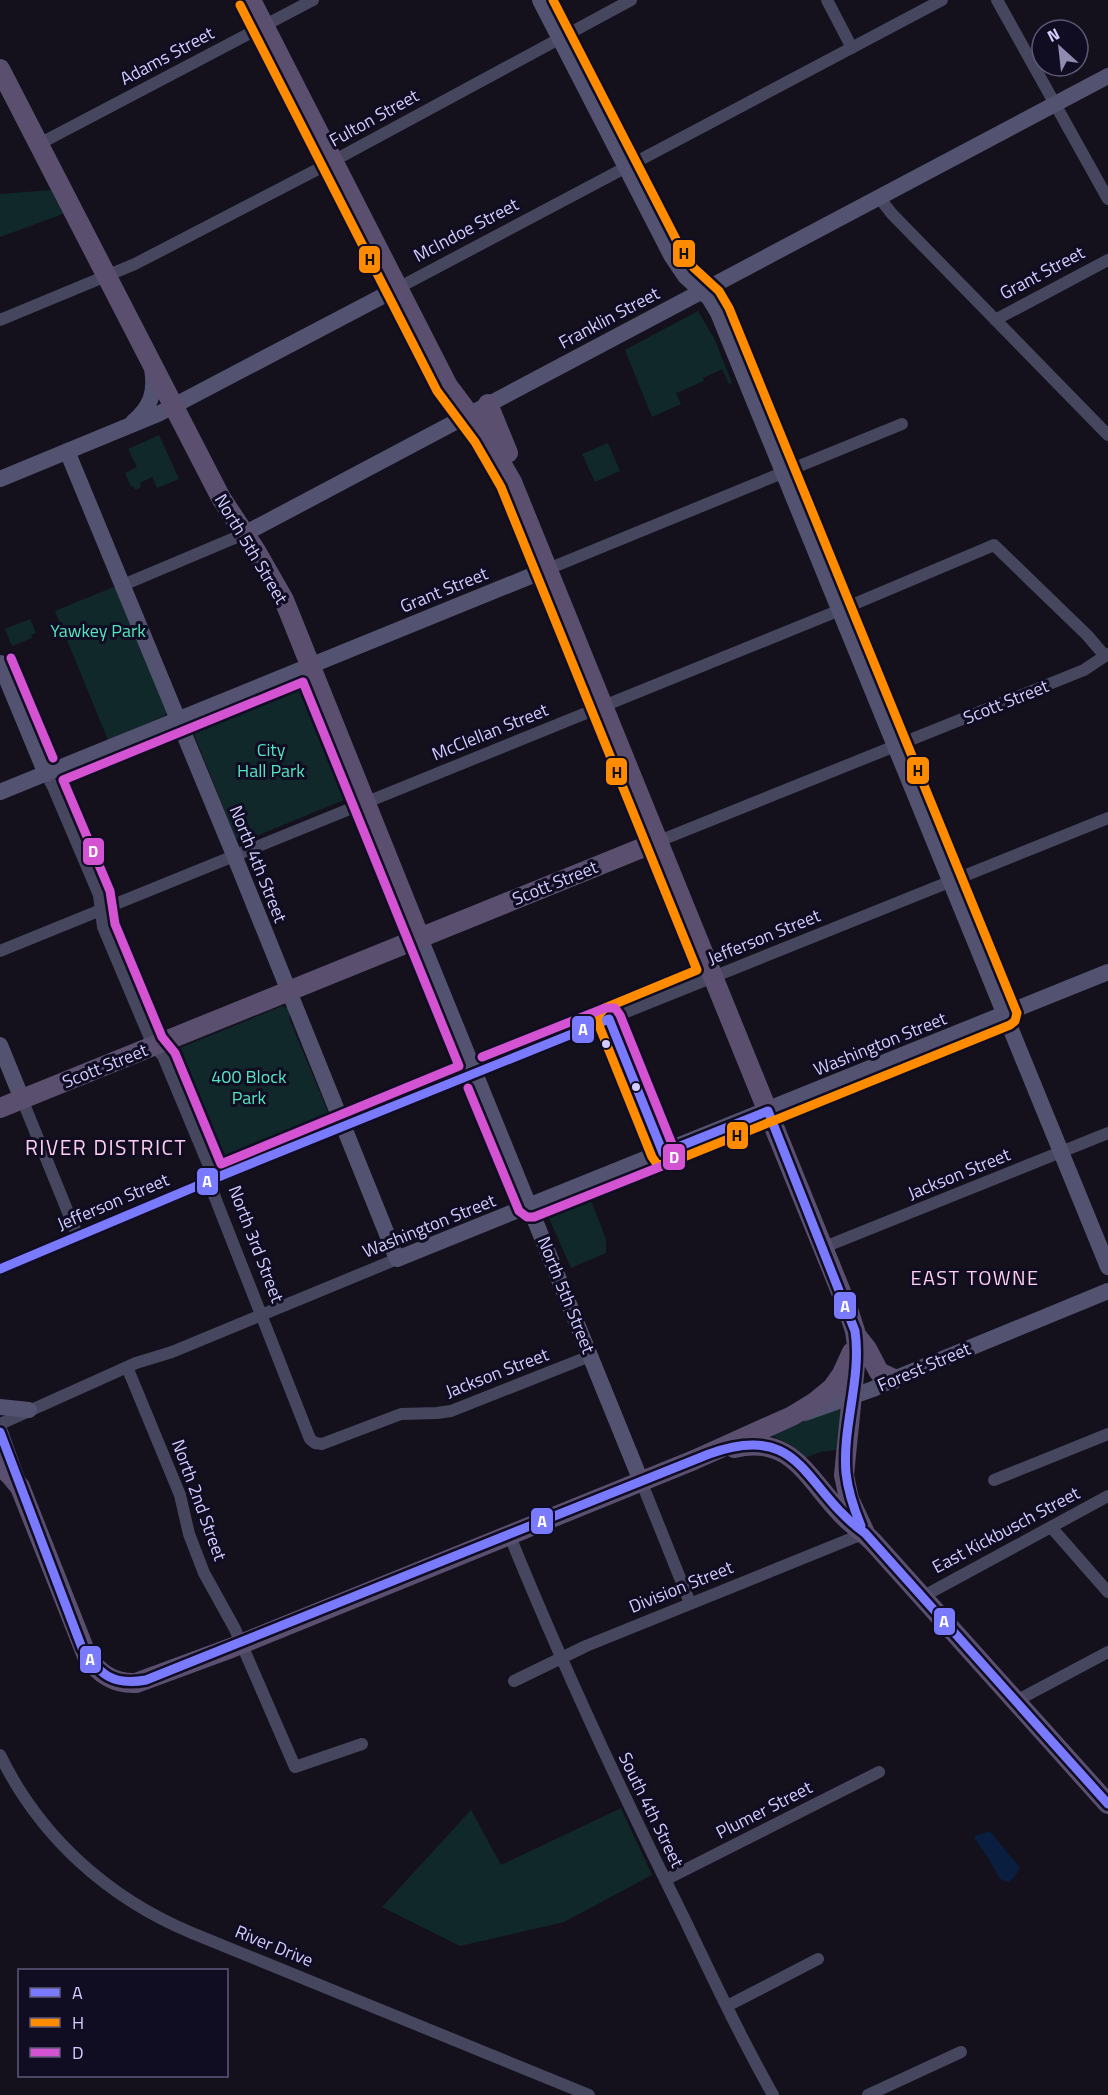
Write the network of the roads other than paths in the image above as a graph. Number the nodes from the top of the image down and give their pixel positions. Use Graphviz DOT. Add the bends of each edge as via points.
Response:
graph roads {
  1 [pos="251,0"];
  2 [pos="313,0"];
  3 [pos="540,0"];
  4 [pos="631,0"];
  5 [pos="827,0"];
  6 [pos="942,0"];
  7 [pos="997,0"];
  8 [pos="264,26"];
  9 [pos="559,38"];
  10 [pos="852,48"];
  11 [pos="0,69"];
  12 [pos="1108,76"];
  13 [pos="1054,104"];
  14 [pos="39,144"];
  15 [pos="333,161"];
  16 [pos="626,168"];
  17 [pos="878,196"];
  18 [pos="1108,199"];
  19 [pos="1108,260"];
  20 [pos="107,277"];
  21 [pos="398,288"];
  22 [pos="701,290"];
  23 [pos="0,320"];
  24 [pos="995,320"];
  25 [pos="152,363"];
  26 [pos="488,404"];
  27 [pos="174,407"];
  28 [pos="469,415"];
  29 [pos="902,424"];
  30 [pos="125,428"];
  31 [pos="1108,435"];
  32 [pos="67,451"];
  33 [pos="785,473"];
  34 [pos="0,479"];
  35 [pos="512,482"];
  36 [pos="244,534"];
  37 [pos="548,569"];
  38 [pos="123,585"];
  39 [pos="840,610"];
  40 [pos="1107,655"];
  41 [pos="0,663"];
  42 [pos="310,666"];
  43 [pos="603,706"];
  44 [pos="178,721"];
  45 [pos="895,746"];
  46 [pos="46,774"];
  47 [pos="0,792"];
  48 [pos="365,802"];
  49 [pos="1108,818"];
  50 [pos="659,841"];
  51 [pos="234,855"];
  52 [pos="951,882"];
  53 [pos="102,909"];
  54 [pos="420,938"];
  55 [pos="0,951"];
  56 [pos="1108,972"];
  57 [pos="713,977"];
  58 [pos="288,991"];
  59 [pos="1005,1014"];
  60 [pos="0,1045"];
  61 [pos="154,1046"];
  62 [pos="476,1073"];
  63 [pos="22,1099"];
  64 [pos="0,1108"];
  65 [pos="768,1111"];
  66 [pos="343,1126"];
  67 [pos="1108,1133"];
  68 [pos="1060,1152"];
  69 [pos="213,1180"];
  70 [pos="530,1206"];
  71 [pos="78,1237"];
  72 [pos="822,1248"];
  73 [pos="397,1259"];
  74 [pos="1108,1267"];
  75 [pos="0,1269"];
  76 [pos="1108,1291"];
  77 [pos="262,1316"];
  78 [pos="856,1335"];
  79 [pos="590,1356"];
  80 [pos="127,1367"];
  81 [pos="894,1379"];
  82 [pos="852,1396"];
  83 [pos="0,1407"];
  84 [pos="29,1410"];
  85 [pos="792,1416"];
  86 [pos="0,1424"];
  87 [pos="0,1432"];
  88 [pos="1108,1434"];
  89 [pos="313,1442"];
  90 [pos="694,1460"];
  91 [pos="0,1466"];
  92 [pos="994,1480"];
  93 [pos="641,1481"];
  94 [pos="20,1488"];
  95 [pos="1108,1496"];
  96 [pos="1051,1527"];
  97 [pos="864,1533"];
  98 [pos="509,1534"];
  99 [pos="1108,1592"];
  100 [pos="922,1597"];
  101 [pos="690,1603"];
  102 [pos="241,1643"];
  103 [pos="1108,1653"];
  104 [pos="560,1658"];
  105 [pos="514,1681"];
  106 [pos="1016,1701"];
  107 [pos="362,1744"];
  108 [pos="0,1755"];
  109 [pos="879,1772"];
  110 [pos="1108,1804"];
  111 [pos="665,1880"];
  112 [pos="818,1959"];
  113 [pos="727,2006"];
  114 [pos="961,2052"];
  115 [pos="589,2095"];
  116 [pos="773,2095"];
  117 [pos="868,2095"];
  1 -- 8 [label="main road"];
  2 -- 8 [label="street, Adams Street"];
  3 -- 9 [label="street"];
  4 -- 9 [label="street, Fulton Street"];
  5 -- 10 [label="street"];
  6 -- 10 [label="street, McIndoe Street"];
  7 -- 13 [label="street"];
  8 -- 14 [label="street, Adams Street"];
  8 -- 15 [label="main road"];
  9 -- 15 [label="street, Fulton Street"];
  9 -- 16 [label="street"];
  10 -- 16 [label="street, McIndoe Street"];
  11 -- 14 [label="main road, North 5th Street"];
  12 -- 13 [label="street, Franklin Street"];
  13 -- 17 [label="street, Franklin Street"];
  13 -- 18 [label="street"];
  14 -- 20 [label="main road, North 5th Street"];
  15 -- 20 [label="street, Fulton Street"];
  15 -- 21 [label="main road"];
  16 -- 21 [label="street, McIndoe Street"];
  16 -- 22 [label="street" via="671,255 685,276"];
  17 -- 22 [label="street, Franklin Street"];
  17 -- 24 [label="street"];
  19 -- 24 [label="street, Grant Street"];
  20 -- 23 [label="street, Fulton Street"];
  20 -- 25 [label="main road, North 5th Street"];
  21 -- 27 [label="street, McIndoe Street"];
  21 -- 28 [label="main road" via="448,386"];
  22 -- 26 [label="street, Franklin Street"];
  22 -- 33 [label="street" via="716,309"];
  24 -- 31 [label="street"];
  25 -- 27 [label="main road, North 5th Street"];
  25 -- 30 [label="street" via="154,387 150,403"];
  26 -- 28 [label="street, Franklin Street"];
  26 -- 35 [label="main road" via="510,460"];
  27 -- 30 [label="street, McIndoe Street"];
  27 -- 36 [label="main road, North 5th Street"];
  28 -- 35 [label="main road"];
  28 -- 36 [label="street, Franklin Street"];
  29 -- 33 [label="street, Grant Street"];
  30 -- 32 [label="street, McIndoe Street"];
  32 -- 34 [label="street, McIndoe Street"];
  32 -- 38 [label="street, North 4th Street"];
  33 -- 37 [label="street, Grant Street"];
  33 -- 39 [label="street"];
  35 -- 37 [label="main road"];
  36 -- 38 [label="street, Franklin Street"];
  36 -- 42 [label="main road, North 5th Street" via="279,591"];
  37 -- 42 [label="street, Grant Street"];
  37 -- 43 [label="main road"];
  38 -- 44 [label="street, North 4th Street"];
  39 -- 40 [label="street, McClellan Street" via="994,545"];
  39 -- 43 [label="street, McClellan Street"];
  39 -- 45 [label="street"];
  40 -- 45 [label="street, Scott Street" via="1084,670"];
  41 -- 46 [label="street, North 3rd Street"];
  42 -- 44 [label="street, Grant Street"];
  42 -- 48 [label="main road, North 5th Street"];
  43 -- 48 [label="street, McClellan Street"];
  43 -- 50 [label="main road"];
  44 -- 46 [label="street, Grant Street"];
  44 -- 51 [label="street, North 4th Street"];
  45 -- 50 [label="street, Scott Street"];
  45 -- 52 [label="street"];
  46 -- 47 [label="street, Grant Street"];
  46 -- 53 [label="street, North 3rd Street"];
  48 -- 51 [label="street, McClellan Street"];
  48 -- 54 [label="main road, North 5th Street"];
  49 -- 52 [label="street, Jefferson Street"];
  50 -- 54 [label="main road, Scott Street"];
  50 -- 57 [label="main road"];
  51 -- 53 [label="street, McClellan Street"];
  51 -- 58 [label="street, North 4th Street"];
  52 -- 57 [label="street, Jefferson Street"];
  52 -- 59 [label="street"];
  53 -- 55 [label="street, McClellan Street"];
  53 -- 61 [label="street, North 3rd Street" via="103,927"];
  54 -- 58 [label="main road, Scott Street"];
  54 -- 62 [label="street, North 5th Street"];
  56 -- 59 [label="street, Washington Street"];
  57 -- 62 [label="street, Jefferson Street"];
  57 -- 65 [label="main road"];
  58 -- 61 [label="main road, Scott Street"];
  58 -- 66 [label="street, North 4th Street"];
  59 -- 65 [label="street, Washington Street"];
  59 -- 68 [label="street"];
  60 -- 63 [label="street"];
  61 -- 63 [label="main road, Scott Street"];
  61 -- 69 [label="street, North 3rd Street" via="163,1056"];
  62 -- 66 [label="street, Jefferson Street"];
  62 -- 70 [label="street, North 5th Street"];
  63 -- 64 [label="main road, Scott Street"];
  63 -- 71 [label="street"];
  65 -- 70 [label="street, Washington Street"];
  65 -- 72 [label="main road"];
  66 -- 69 [label="street, Jefferson Street"];
  66 -- 73 [label="street, North 4th Street"];
  67 -- 68 [label="street, Jackson Street"];
  68 -- 72 [label="street, Jackson Street"];
  68 -- 74 [label="street"];
  69 -- 71 [label="street, Jefferson Street"];
  69 -- 77 [label="street, North 3rd Street" via="213,1195"];
  70 -- 73 [label="street, Washington Street"];
  70 -- 79 [label="street, North 5th Street"];
  71 -- 75 [label="street, Jefferson Street"];
  72 -- 78 [label="main road"];
  73 -- 77 [label="street, Washington Street"];
  76 -- 81 [label="street, Forest Street"];
  77 -- 80 [label="street, Washington Street"];
  77 -- 89 [label="street, North 3rd Street"];
  78 -- 81 [label="main road" via="879,1372"];
  78 -- 82 [label="main road"];
  78 -- 85 [label="main road" via="838,1381"];
  79 -- 89 [label="street, Jackson Street" via="451,1411 401,1414 325,1443"];
  79 -- 93 [label="street, North 5th Street"];
  80 -- 84 [label="street, Washington Street"];
  80 -- 102 [label="street, North 2nd Street" via="180,1495 187,1529 204,1573"];
  81 -- 82 [label="street, Forest Street"];
  82 -- 85 [label="street, Forest Street"];
  82 -- 97 [label="main road" via="844,1475 849,1499"];
  83 -- 84 [label="street"];
  84 -- 86 [label="street, Washington Street"];
  85 -- 90 [label="main road, Forest Street"];
  87 -- 94 [label="street"];
  88 -- 92 [label="street"];
  90 -- 93 [label="main road, Forest Street"];
  90 -- 97 [label="main road" via="750,1444 784,1452"];
  91 -- 94 [label="main road"];
  93 -- 98 [label="main road, Forest Street"];
  93 -- 101 [label="street"];
  94 -- 102 [label="main road, Forest Street" via="82,1647 92,1664 105,1675 136,1683"];
  95 -- 96 [label="street, East Kickbusch Street"];
  96 -- 99 [label="street"];
  96 -- 100 [label="street, East Kickbusch Street"];
  97 -- 100 [label="main road"];
  97 -- 101 [label="street, Division Street"];
  98 -- 102 [label="main road, Forest Street"];
  98 -- 104 [label="street, South 4th Street"];
  100 -- 106 [label="main road"];
  101 -- 104 [label="street, Division Street"];
  102 -- 107 [label="street, North 2nd Street" via="295,1767"];
  103 -- 106 [label="street"];
  104 -- 105 [label="street, Division Street"];
  104 -- 111 [label="street, South 4th Street"];
  106 -- 110 [label="main road"];
  108 -- 115 [label="street, River Drive" via="26,1800 63,1846 100,1880 144,1910"];
  109 -- 111 [label="street, Plumer Street"];
  111 -- 113 [label="street, South 4th Street"];
  112 -- 113 [label="street"];
  113 -- 116 [label="street, South 4th Street"];
  114 -- 117 [label="street"];
}
